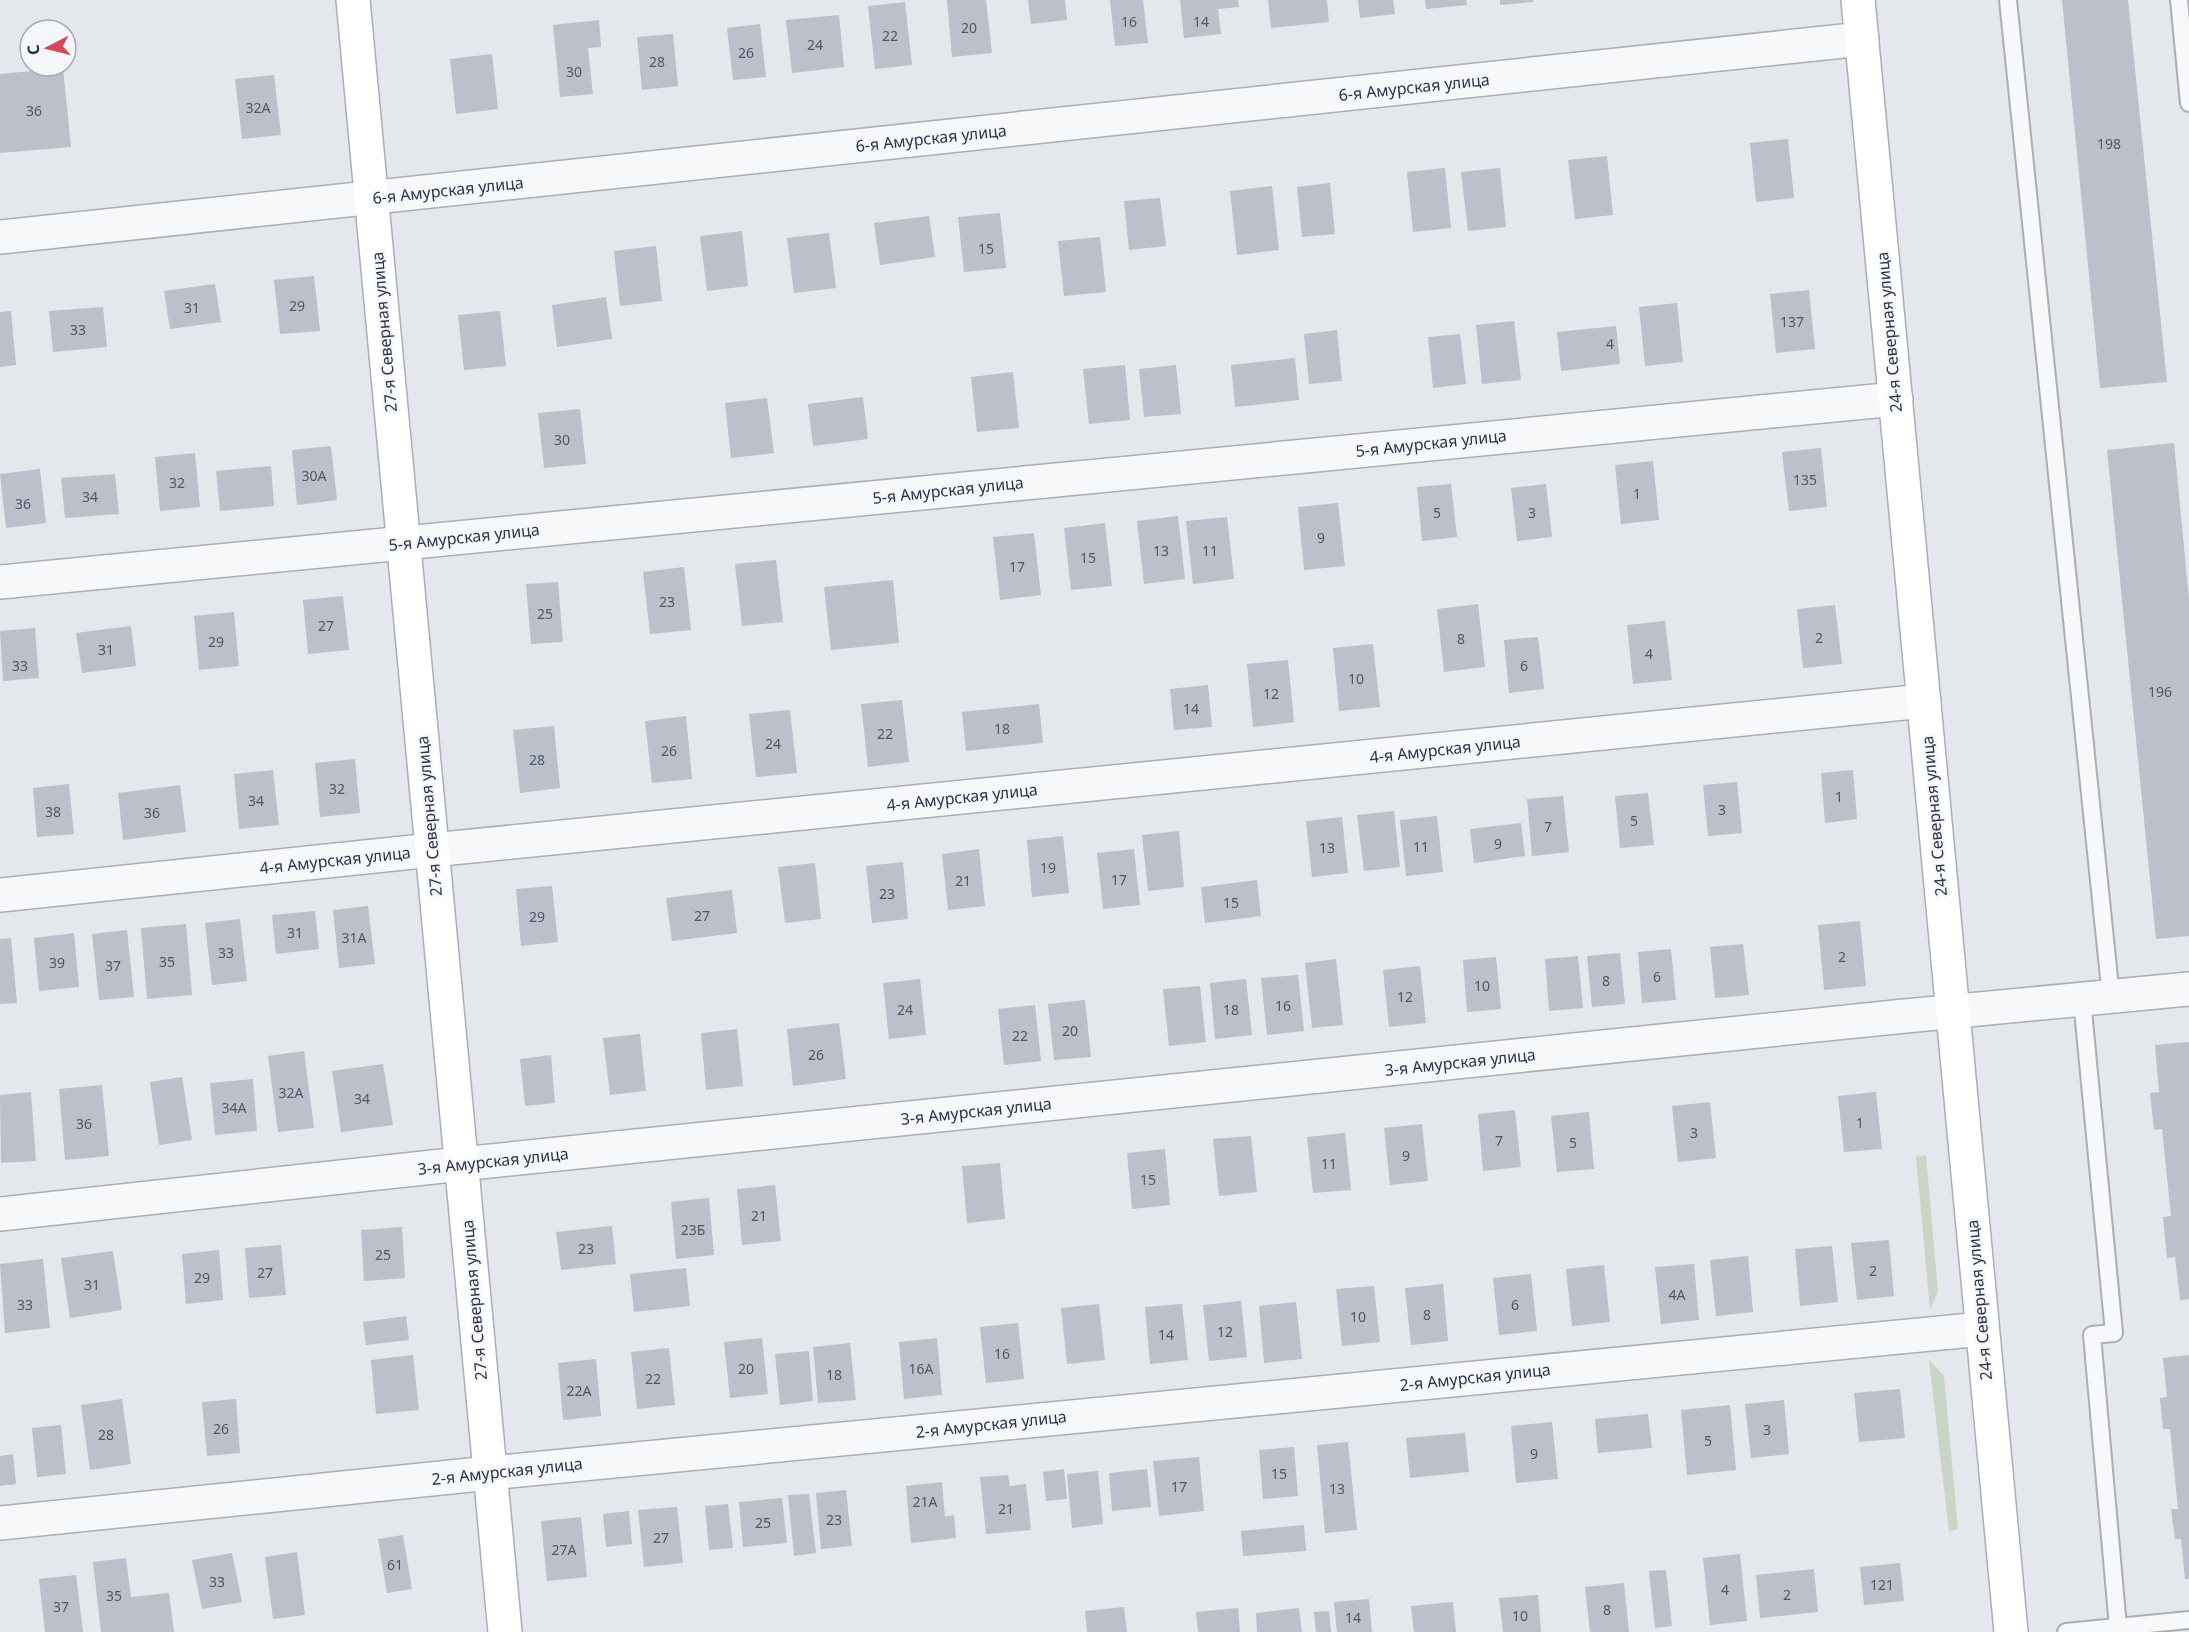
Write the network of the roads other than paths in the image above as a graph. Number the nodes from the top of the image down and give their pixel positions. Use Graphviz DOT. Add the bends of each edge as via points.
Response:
graph roads {
  1 [pos="353,0"];
  2 [pos="1858,0"];
  3 [pos="2008,0"];
  4 [pos="2179,0"];
  5 [pos="1862,39"];
  6 [pos="2189,103"];
  7 [pos="371,198"];
  8 [pos="0,237"];
  9 [pos="1896,399"];
  10 [pos="403,543"];
  11 [pos="0,582"];
  12 [pos="1924,700"];
  13 [pos="432,850"];
  14 [pos="0,895"];
  15 [pos="2189,989"];
  16 [pos="2097,999"];
  17 [pos="1953,1012"];
  18 [pos="461,1164"];
  19 [pos="0,1214"];
  20 [pos="1982,1329"];
  21 [pos="490,1473"];
  22 [pos="0,1523"];
  23 [pos="2189,1620"];
  24 [pos="2118,1627"];
  25 [pos="505,1632"];
  26 [pos="2011,1632"];
  27 [pos="2066,1632"];
  1 -- 7 [label="main road, 27-я Северная улица"];
  2 -- 5 [label="main road, 24-я Северная улица"];
  3 -- 16 [label="lane"];
  4 -- 6 [label="lane"];
  5 -- 7 [label="street, 6-я Амурская улица"];
  5 -- 9 [label="main road, 24-я Северная улица"];
  7 -- 8 [label="street, 6-я Амурская улица"];
  7 -- 10 [label="main road, 27-я Северная улица"];
  9 -- 10 [label="street, 5-я Амурская улица"];
  9 -- 12 [label="main road, 24-я Северная улица"];
  10 -- 11 [label="street, 5-я Амурская улица"];
  10 -- 13 [label="main road, 27-я Северная улица"];
  12 -- 13 [label="street, 4-я Амурская улица"];
  12 -- 17 [label="main road, 24-я Северная улица"];
  13 -- 14 [label="street, 4-я Амурская улица"];
  13 -- 18 [label="main road, 27-я Северная улица"];
  15 -- 16 [label="street, 3-я Амурская улица"];
  16 -- 17 [label="street, 3-я Амурская улица"];
  16 -- 24 [label="lane" via="2114,1333 2092,1335"];
  17 -- 18 [label="street, 3-я Амурская улица"];
  17 -- 20 [label="main road, 24-я Северная улица"];
  18 -- 19 [label="street, 3-я Амурская улица"];
  18 -- 21 [label="main road, 27-я Северная улица"];
  20 -- 21 [label="street, 2-я Амурская улица"];
  20 -- 26 [label="main road, 24-я Северная улица"];
  21 -- 22 [label="street, 2-я Амурская улица"];
  21 -- 25 [label="main road, 27-я Северная улица"];
  23 -- 24 [label="lane"];
  24 -- 27 [label="lane"];
}
